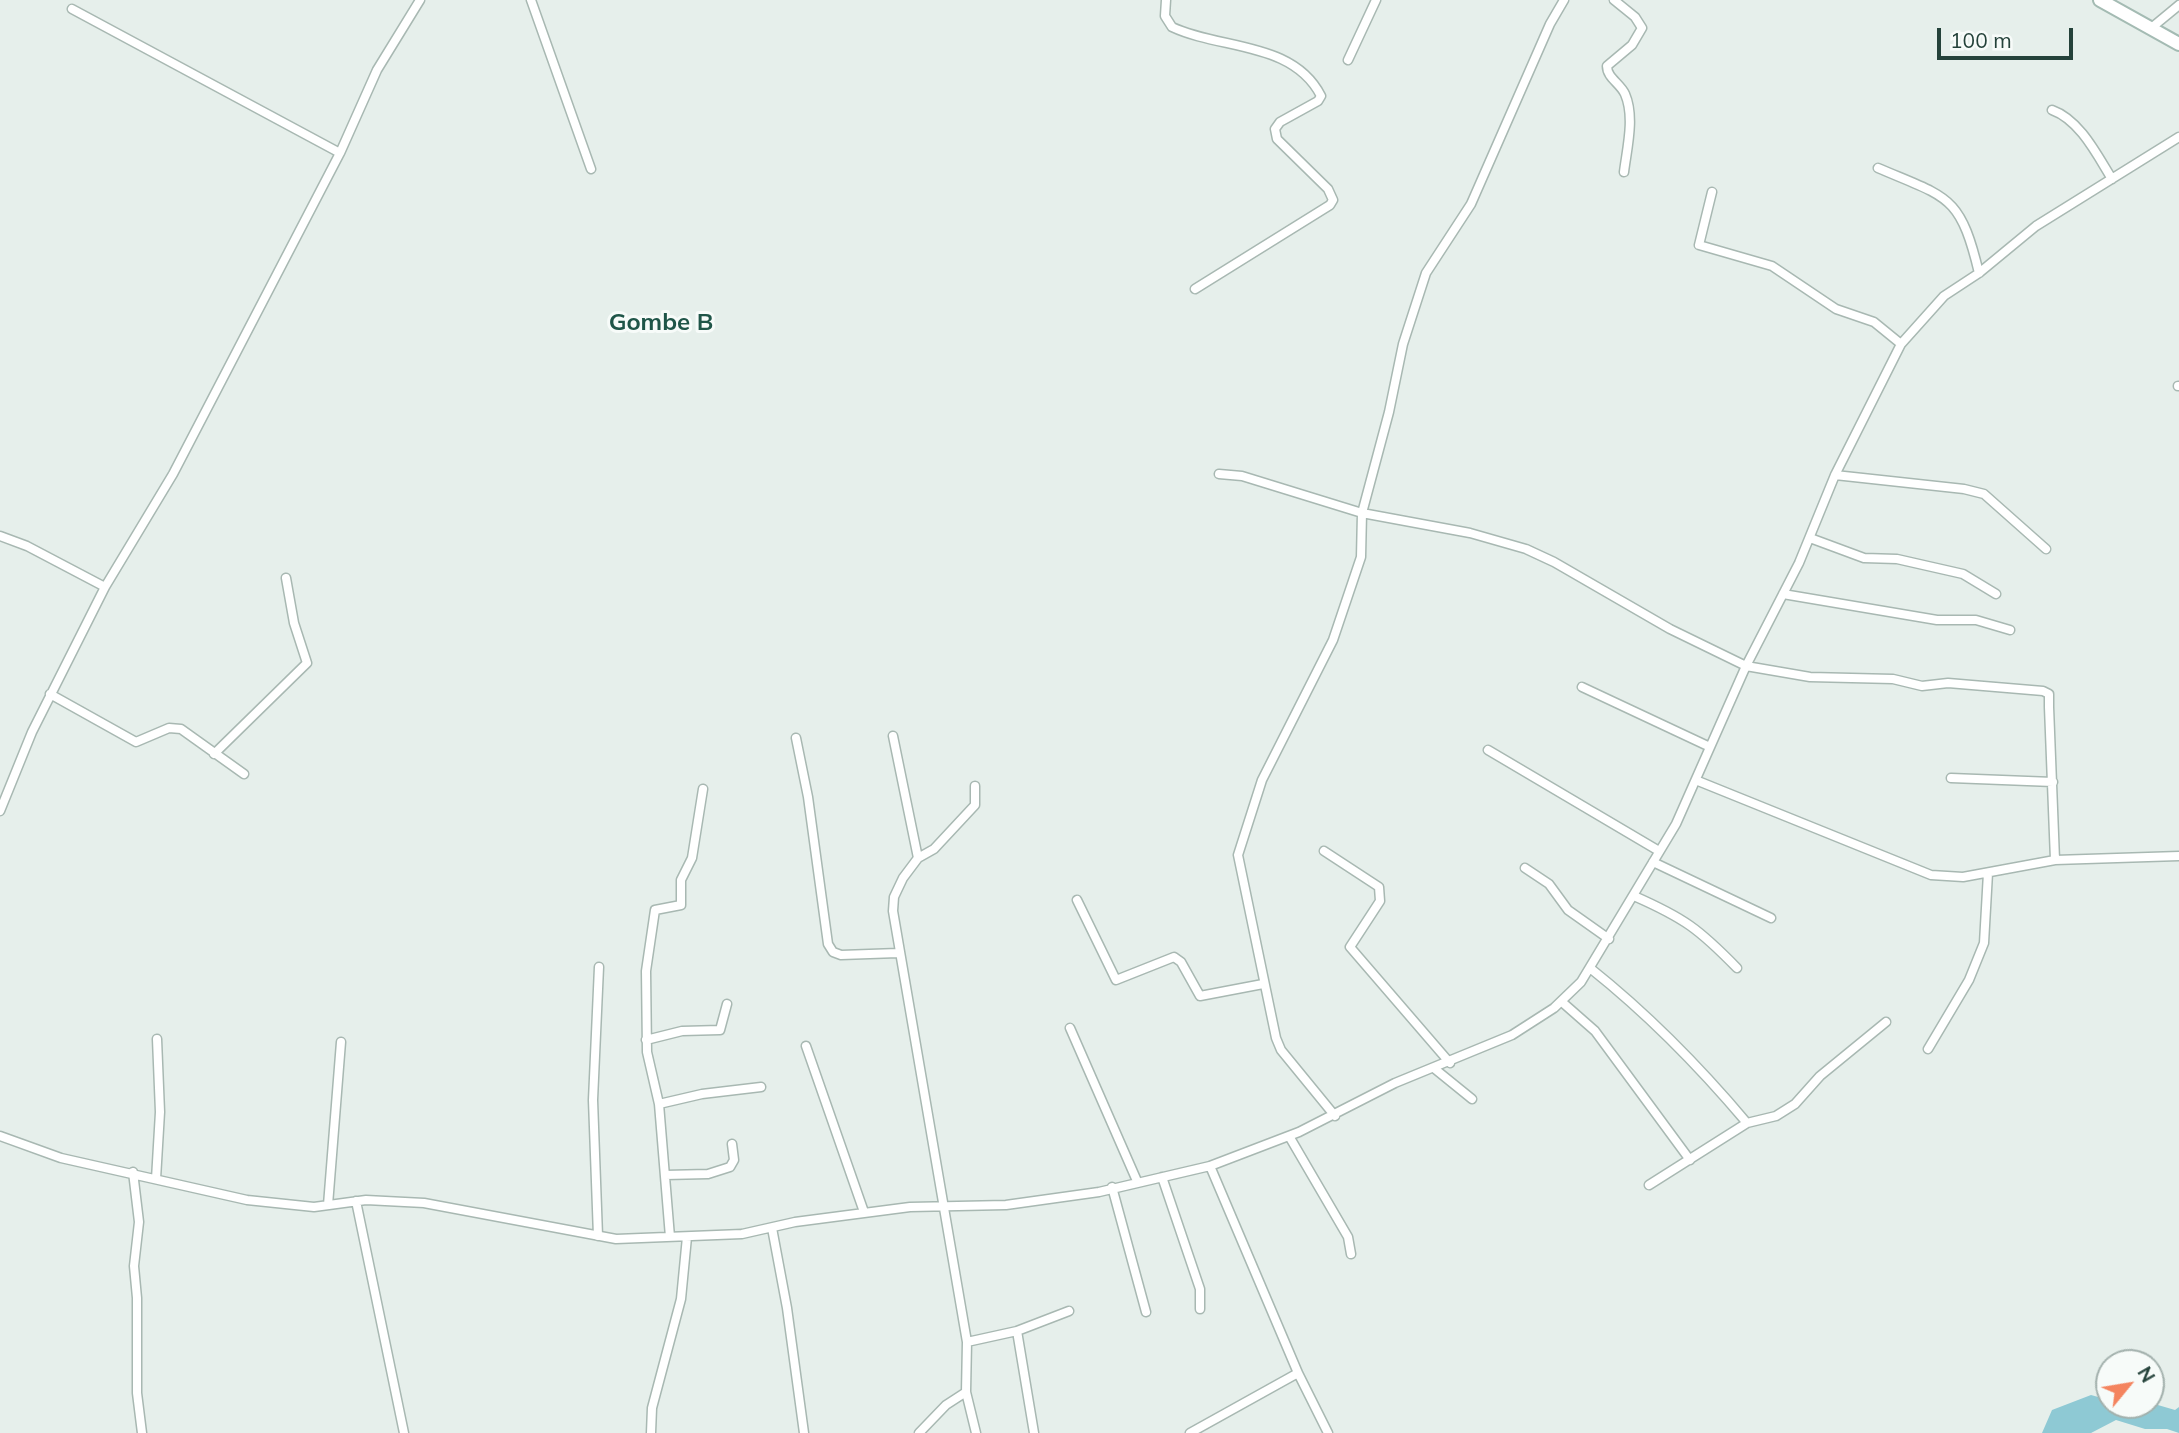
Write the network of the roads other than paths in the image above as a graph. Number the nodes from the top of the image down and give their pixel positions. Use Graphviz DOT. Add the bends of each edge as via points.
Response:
graph roads {
  1 [pos="420,0"];
  2 [pos="531,0"];
  3 [pos="1166,0"];
  4 [pos="1376,0"];
  5 [pos="1564,0"];
  6 [pos="1614,0"];
  7 [pos="2100,0"];
  8 [pos="2179,5"];
  9 [pos="72,9"];
  10 [pos="2150,29"];
  11 [pos="2179,44"];
  12 [pos="1348,60"];
  13 [pos="2052,110"];
  14 [pos="2179,137"];
  15 [pos="340,153"];
  16 [pos="1878,168"];
  17 [pos="591,169"];
  18 [pos="1624,172"];
  19 [pos="2112,179"];
  20 [pos="1712,192"];
  21 [pos="1979,273"];
  22 [pos="1195,289"];
  23 [pos="1900,344"];
  24 [pos="1219,474"];
  25 [pos="1835,475"];
  26 [pos="1362,513"];
  27 [pos="0,536"];
  28 [pos="1810,538"];
  29 [pos="2046,549"];
  30 [pos="286,578"];
  31 [pos="105,587"];
  32 [pos="1783,594"];
  33 [pos="1996,594"];
  34 [pos="2010,630"];
  35 [pos="1746,666"];
  36 [pos="1582,687"];
  37 [pos="51,694"];
  38 [pos="893,736"];
  39 [pos="796,738"];
  40 [pos="1710,747"];
  41 [pos="1488,750"];
  42 [pos="214,754"];
  43 [pos="244,774"];
  44 [pos="1951,778"];
  45 [pos="1698,781"];
  46 [pos="2053,782"];
  47 [pos="975,786"];
  48 [pos="703,789"];
  49 [pos="0,811"];
  50 [pos="1324,851"];
  51 [pos="1659,851"];
  52 [pos="2179,856"];
  53 [pos="918,858"];
  54 [pos="2054,860"];
  55 [pos="1653,862"];
  56 [pos="1525,868"];
  57 [pos="1988,873"];
  58 [pos="1634,897"];
  59 [pos="1077,900"];
  60 [pos="1771,918"];
  61 [pos="1608,939"];
  62 [pos="898,953"];
  63 [pos="599,967"];
  64 [pos="1590,968"];
  65 [pos="1737,968"];
  66 [pos="1263,984"];
  67 [pos="1562,1002"];
  68 [pos="727,1004"];
  69 [pos="1886,1022"];
  70 [pos="1070,1028"];
  71 [pos="157,1039"];
  72 [pos="646,1040"];
  73 [pos="341,1042"];
  74 [pos="806,1046"];
  75 [pos="1928,1049"];
  76 [pos="1450,1063"];
  77 [pos="1435,1069"];
  78 [pos="761,1087"];
  79 [pos="1472,1099"];
  80 [pos="659,1104"];
  81 [pos="1335,1116"];
  82 [pos="1747,1124"];
  83 [pos="0,1136"];
  84 [pos="1289,1136"];
  85 [pos="732,1144"];
  86 [pos="1690,1160"];
  87 [pos="1210,1166"];
  88 [pos="133,1172"];
  89 [pos="665,1175"];
  90 [pos="1162,1177"];
  91 [pos="156,1179"];
  92 [pos="1137,1181"];
  93 [pos="1649,1185"];
  94 [pos="1112,1187"];
  95 [pos="356,1201"];
  96 [pos="328,1205"];
  97 [pos="944,1206"];
  98 [pos="864,1212"];
  99 [pos="772,1228"];
  100 [pos="598,1236"];
  101 [pos="670,1237"];
  102 [pos="687,1237"];
  103 [pos="1351,1254"];
  104 [pos="1200,1309"];
  105 [pos="1069,1311"];
  106 [pos="1146,1312"];
  107 [pos="1017,1331"];
  108 [pos="967,1342"];
  109 [pos="1298,1373"];
  110 [pos="966,1392"];
  111 [pos="142,1433"];
  112 [pos="404,1433"];
  113 [pos="651,1433"];
  114 [pos="804,1433"];
  115 [pos="919,1433"];
  116 [pos="976,1433"];
  117 [pos="1034,1433"];
  118 [pos="1190,1433"];
  119 [pos="1328,1433"];
  1 -- 15 [label="street" via="377,70"];
  2 -- 17 [label="street"];
  3 -- 22 [label="street" via="1165,16 1172,27 1284,58 1316,86 1321,96 1318,101 1275,129 1277,139 1328,189 1333,200"];
  4 -- 12 [label="street"];
  5 -- 26 [label="street" via="1471,204 1426,273 1403,344"];
  6 -- 18 [label="street" via="1642,28 1606,70 1623,89 1628,105"];
  7 -- 10 [label="street"];
  8 -- 10 [label="street"];
  9 -- 15 [label="street"];
  10 -- 11 [label="street"];
  13 -- 19 [label="street" via="2061,113 2088,141"];
  14 -- 19 [label="street"];
  15 -- 31 [label="street" via="173,474"];
  16 -- 21 [label="street" via="1943,196 1969,232"];
  19 -- 21 [label="street" via="2036,226"];
  20 -- 23 [label="street" via="1699,245 1772,266 1836,309 1874,322"];
  21 -- 23 [label="street" via="1944,296"];
  23 -- 25 [label="street"];
  24 -- 26 [label="street" via="1242,476"];
  25 -- 28 [label="street"];
  25 -- 29 [label="street" via="1984,494"];
  26 -- 35 [label="street" via="1470,533 1526,549"];
  26 -- 66 [label="street" via="1361,557 1333,640 1262,780 1238,855"];
  27 -- 31 [label="street"];
  28 -- 32 [label="street"];
  28 -- 33 [label="street" via="1864,558 1888,557 1963,574"];
  30 -- 42 [label="street" via="307,663"];
  31 -- 37 [label="street"];
  32 -- 34 [label="street" via="1937,620 1976,620"];
  32 -- 35 [label="street"];
  35 -- 40 [label="street"];
  35 -- 46 [label="street" via="1810,677 2043,691 2049,694"];
  36 -- 40 [label="street"];
  37 -- 42 [label="street" via="136,742 175,728"];
  37 -- 49 [label="street"];
  38 -- 53 [label="street"];
  39 -- 62 [label="street" via="828,944 841,955"];
  40 -- 45 [label="street"];
  41 -- 51 [label="street"];
  42 -- 43 [label="street"];
  44 -- 46 [label="street"];
  45 -- 51 [label="street"];
  45 -- 57 [label="street" via="1931,875"];
  46 -- 54 [label="street"];
  47 -- 53 [label="street" via="975,804 934,849"];
  48 -- 72 [label="street" via="692,858 681,880 681,905 655,909 646,971"];
  50 -- 76 [label="street" via="1379,887 1380,901 1350,947"];
  51 -- 55 [label="street"];
  52 -- 54 [label="street"];
  53 -- 62 [label="street" via="894,897"];
  54 -- 57 [label="street"];
  55 -- 58 [label="street"];
  55 -- 60 [label="street"];
  56 -- 61 [label="street"];
  57 -- 75 [label="street" via="1984,943 1969,980"];
  58 -- 61 [label="street"];
  58 -- 65 [label="street" via="1700,930"];
  59 -- 66 [label="street" via="1116,980 1174,957 1200,996"];
  61 -- 64 [label="street"];
  62 -- 97 [label="street"];
  63 -- 100 [label="street" via="593,1100"];
  64 -- 67 [label="street"];
  64 -- 82 [label="street" via="1696,1062"];
  66 -- 81 [label="street" via="1281,1050"];
  67 -- 76 [label="street" via="1512,1035"];
  67 -- 86 [label="street" via="1595,1031"];
  68 -- 72 [label="street" via="720,1030 682,1031"];
  69 -- 82 [label="street" via="1820,1076 1795,1104 1776,1116"];
  70 -- 92 [label="street"];
  71 -- 91 [label="street" via="160,1112"];
  72 -- 80 [label="street"];
  73 -- 96 [label="street"];
  74 -- 98 [label="street"];
  76 -- 77 [label="street"];
  77 -- 79 [label="street"];
  77 -- 81 [label="street" via="1395,1083"];
  78 -- 80 [label="street"];
  80 -- 89 [label="street"];
  81 -- 84 [label="street"];
  82 -- 86 [label="street"];
  83 -- 88 [label="street" via="61,1158"];
  84 -- 87 [label="street"];
  84 -- 103 [label="street" via="1348,1237"];
  85 -- 89 [label="street" via="730,1167 708,1174"];
  86 -- 93 [label="street"];
  87 -- 90 [label="street"];
  87 -- 109 [label="street"];
  88 -- 91 [label="street"];
  88 -- 111 [label="street" via="139,1222 134,1266"];
  89 -- 101 [label="street"];
  90 -- 92 [label="street"];
  90 -- 104 [label="street" via="1199,1289"];
  91 -- 96 [label="street" via="247,1200"];
  92 -- 94 [label="street"];
  94 -- 97 [label="street" via="1006,1205"];
  94 -- 106 [label="street"];
  95 -- 96 [label="street"];
  95 -- 100 [label="street" via="451,1206"];
  95 -- 112 [label="street"];
  97 -- 98 [label="street"];
  97 -- 108 [label="street"];
  98 -- 99 [label="street"];
  99 -- 102 [label="street"];
  99 -- 114 [label="street"];
  100 -- 101 [label="street"];
  101 -- 102 [label="street"];
  102 -- 113 [label="street" via="681,1299 652,1408"];
  105 -- 107 [label="street"];
  107 -- 108 [label="street"];
  107 -- 117 [label="street"];
  108 -- 110 [label="street"];
  109 -- 118 [label="street"];
  109 -- 119 [label="street"];
  110 -- 115 [label="street"];
  110 -- 116 [label="street"];
}
